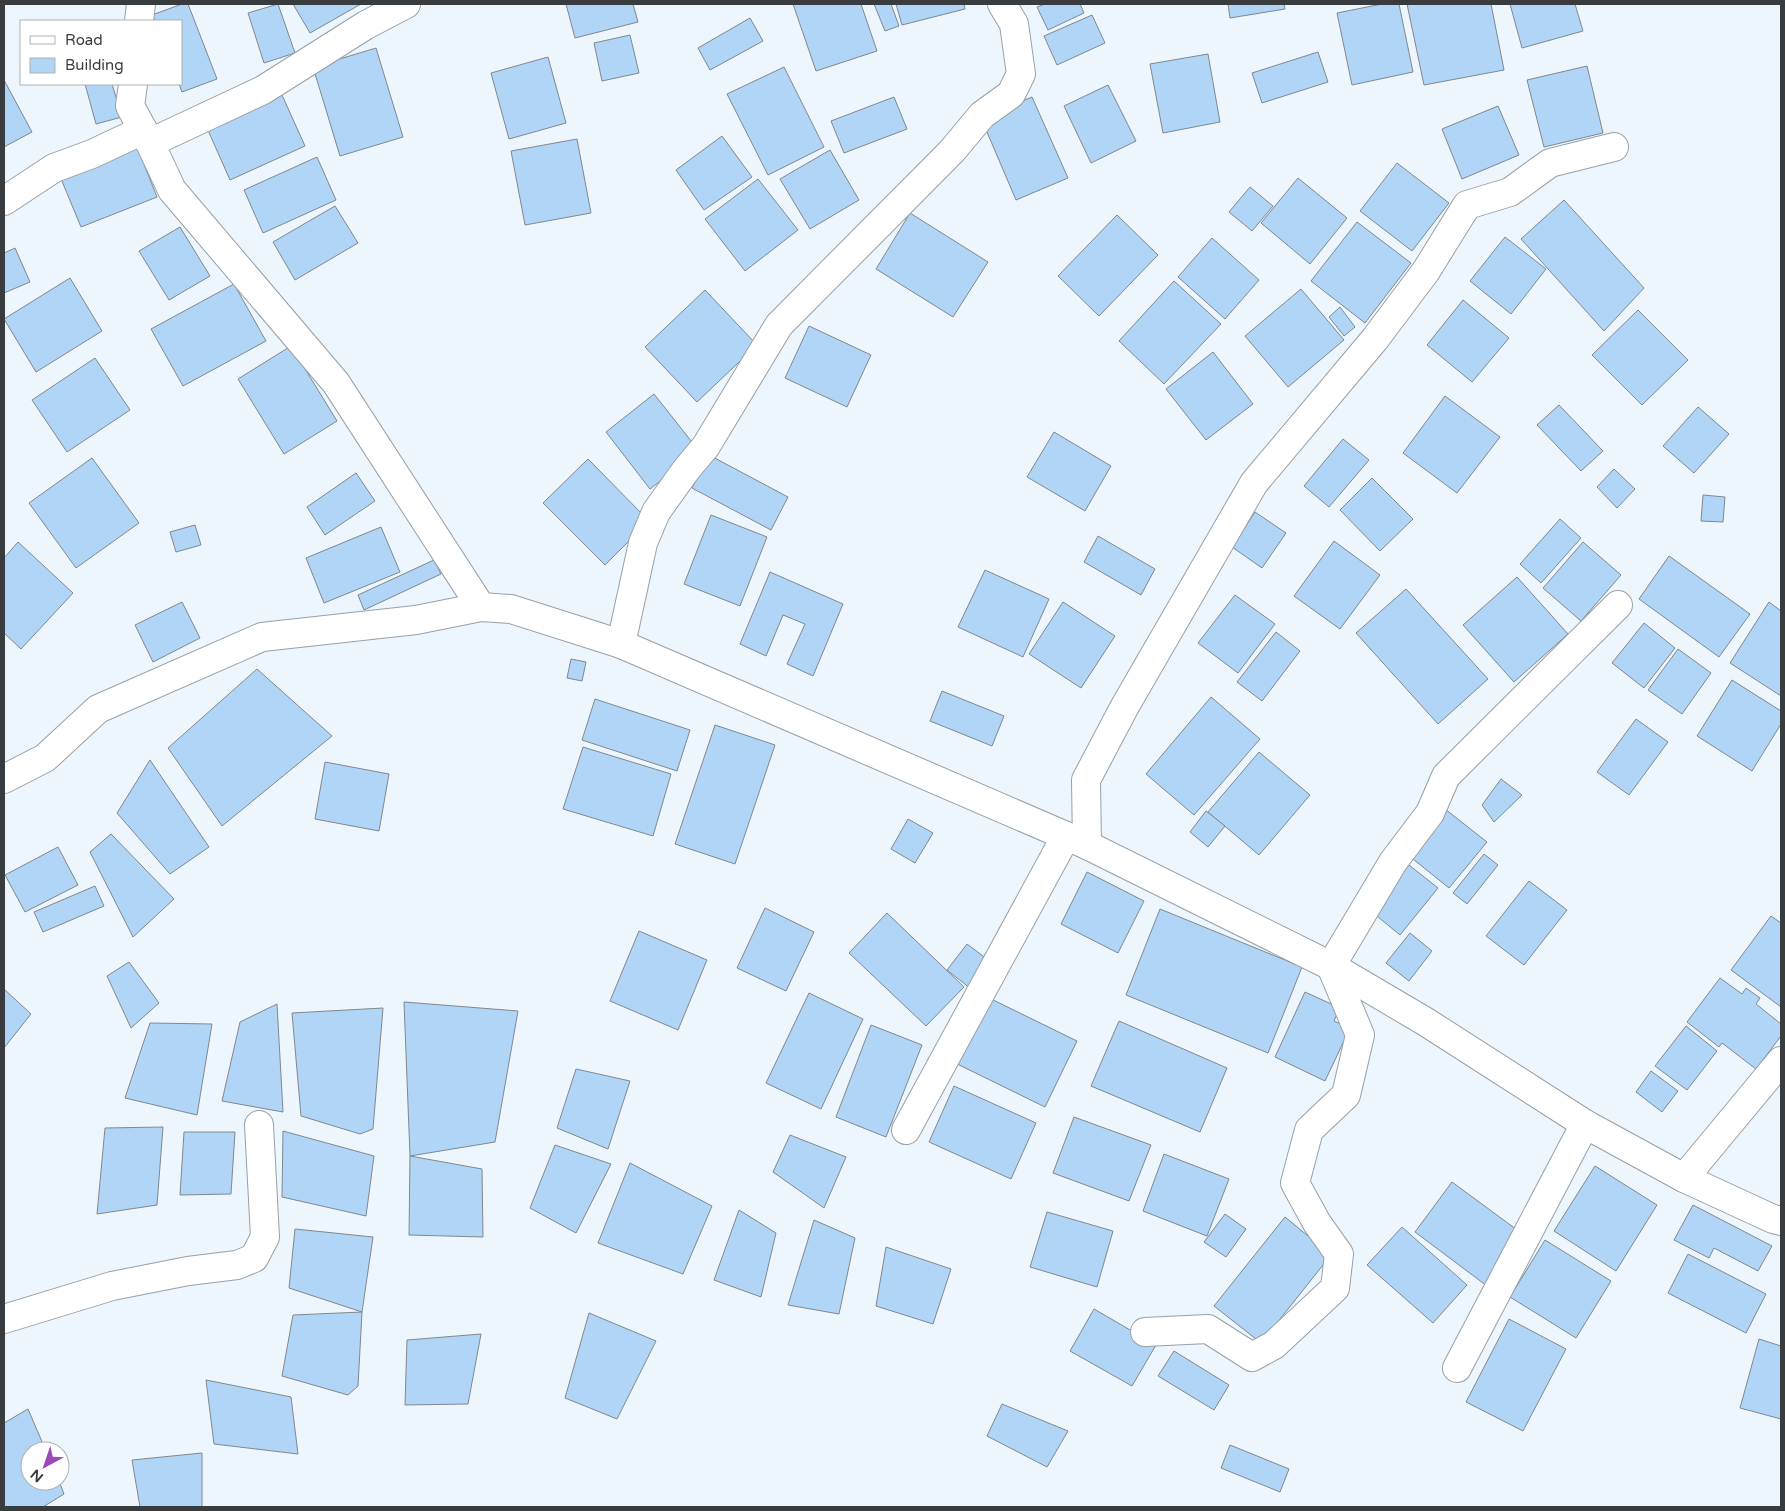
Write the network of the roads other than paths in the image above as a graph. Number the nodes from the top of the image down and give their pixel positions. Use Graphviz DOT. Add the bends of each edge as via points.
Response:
graph roads {
  1 [pos="141,4"];
  2 [pos="406,4"];
  3 [pos="1002,4"];
  4 [pos="139,20"];
  5 [pos="133,85"];
  6 [pos="147,137"];
  7 [pos="1614,147"];
  8 [pos="4,201"];
  9 [pos="1618,604"];
  10 [pos="481,607"];
  11 [pos="621,644"];
  12 [pos="4,779"];
  13 [pos="1076,840"];
  14 [pos="1331,966"];
  15 [pos="1781,1061"];
  16 [pos="259,1124"];
  17 [pos="1586,1124"];
  18 [pos="906,1130"];
  19 [pos="1684,1178"];
  20 [pos="1781,1221"];
  21 [pos="4,1319"];
  22 [pos="1145,1332"];
  23 [pos="1457,1368"];
  1 -- 4 [label="street"];
  2 -- 6 [label="street" via="366,25 263,90"];
  3 -- 11 [label="street" via="1014,24 1021,74 1010,94 982,115 952,151 779,325 706,446 656,512 642,543"];
  5 -- 6 [label="street" via="130,106"];
  6 -- 8 [label="street" via="54,168"];
  6 -- 10 [label="street" via="172,190 336,383"];
  7 -- 13 [label="street" via="1550,163 1510,192 1467,205 1426,271 1375,340 1254,484 1125,706 1086,780"];
  9 -- 14 [label="street" via="1446,776 1430,813 1393,862"];
  10 -- 11 [label="street" via="511,609"];
  10 -- 12 [label="street" via="416,620 262,637 98,709 45,758"];
  11 -- 13 [label="street"];
  13 -- 14 [label="street"];
  13 -- 18 [label="street"];
  14 -- 17 [label="street"];
  14 -- 22 [label="street" via="1360,1035 1346,1095 1308,1130 1295,1183 1339,1254 1335,1288 1274,1345 1252,1357 1208,1329"];
  15 -- 19 [label="street"];
  16 -- 21 [label="street" via="265,1237 254,1258 237,1266 188,1271 112,1286"];
  17 -- 19 [label="street"];
  17 -- 23 [label="street"];
  19 -- 20 [label="street"];
}
